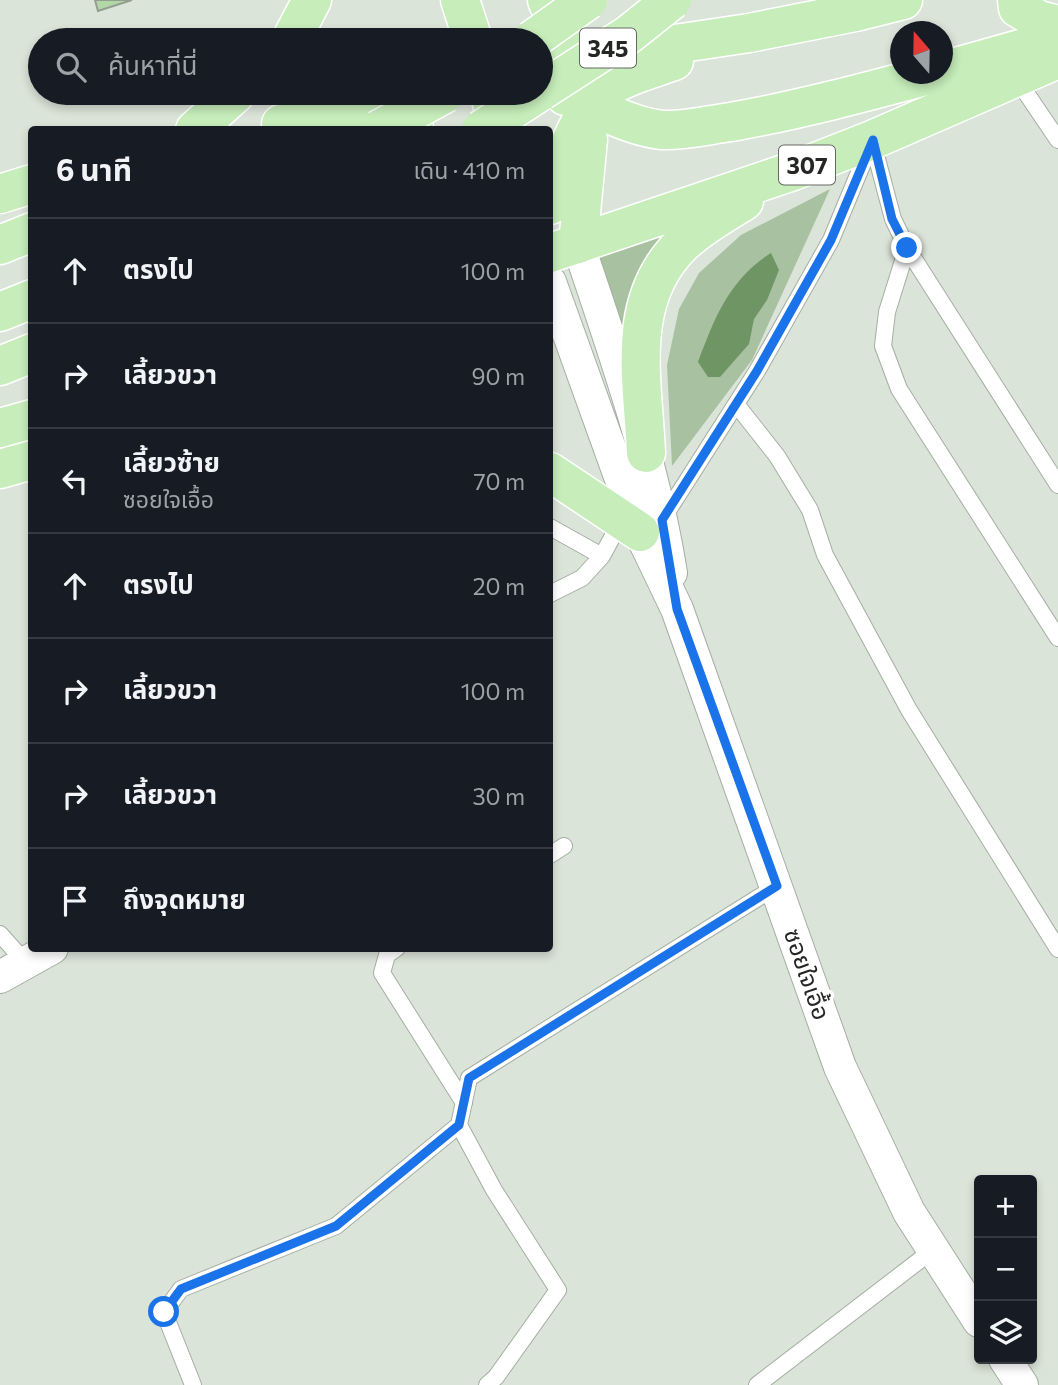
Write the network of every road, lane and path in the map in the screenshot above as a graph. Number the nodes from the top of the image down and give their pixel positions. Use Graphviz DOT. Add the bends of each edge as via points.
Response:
graph roads {
  1 [pos="312,0"];
  2 [pos="548,0"];
  3 [pos="576,0"];
  4 [pos="588,0"];
  5 [pos="672,0"];
  6 [pos="903,0"];
  7 [pos="1017,0"];
  8 [pos="1058,25"];
  9 [pos="297,28"];
  10 [pos="549,28"];
  11 [pos="1058,38"];
  12 [pos="1058,59"];
  13 [pos="953,68"];
  14 [pos="1016,78"];
  15 [pos="560,79"];
  16 [pos="897,84"];
  17 [pos="223,105"];
  18 [pos="333,105"];
  19 [pos="424,105"];
  20 [pos="493,105"];
  21 [pos="520,105"];
  22 [pos="199,126"];
  23 [pos="291,126"];
  24 [pos="298,126"];
  25 [pos="385,126"];
  26 [pos="404,126"];
  27 [pos="487,126"];
  28 [pos="499,126"];
  29 [pos="551,126"];
  30 [pos="873,140"];
  31 [pos="1058,140"];
  32 [pos="793,171"];
  33 [pos="28,185"];
  34 [pos="0,194"];
  35 [pos="553,196"];
  36 [pos="553,222"];
  37 [pos="564,248"];
  38 [pos="907,248"];
  39 [pos="553,290"];
  40 [pos="28,301"];
  41 [pos="0,312"];
  42 [pos="28,355"];
  43 [pos="0,366"];
  44 [pos="736,404"];
  45 [pos="28,420"];
  46 [pos="0,428"];
  47 [pos="646,453"];
  48 [pos="553,474"];
  49 [pos="1058,485"];
  50 [pos="641,524"];
  51 [pos="553,529"];
  52 [pos="602,556"];
  53 [pos="553,592"];
  54 [pos="1058,638"];
  55 [pos="564,846"];
  56 [pos="553,853"];
  57 [pos="777,886"];
  58 [pos="0,934"];
  59 [pos="1058,949"];
  60 [pos="391,952"];
  61 [pos="26,963"];
  62 [pos="464,1103"];
  63 [pos="459,1125"];
  64 [pos="933,1250"];
  65 [pos="974,1313"];
  66 [pos="1008,1364"];
  67 [pos="193,1385"];
  68 [pos="487,1385"];
  69 [pos="757,1385"];
  70 [pos="1022,1385"];
  1 -- 9 [label="main road"];
  2 -- 15 [label="main road" via="559,29"];
  3 -- 15 [label="main road" via="586,26"];
  4 -- 10 [label="main road, 345, bridge"];
  5 -- 15 [label="main road, 345, bridge"];
  6 -- 15 [label="main road" via="750,33 605,89"];
  7 -- 8 [label="main road" via="1018,8"];
  11 -- 13 [label="main road"];
  12 -- 14 [label="main road, 307"];
  14 -- 30 [label="main road, 307"];
  14 -- 31 [label="lane"];
  15 -- 16 [label="main road" via="632,123 661,130 689,129 844,99"];
  15 -- 29 [label="main road"];
  15 -- 35 [label="main road" via="577,128"];
  15 -- 37 [label="main road"];
  17 -- 22 [label="main road"];
  18 -- 23 [label="main road"];
  19 -- 25 [label="main road, bridge"];
  20 -- 28 [label="main road"];
  21 -- 27 [label="main road, 345, bridge"];
  24 -- 26 [label="main road" via="349,117"];
  30 -- 32 [label="main road, 307"];
  30 -- 38 [label="lane" via="892,219"];
  30 -- 44 [label="lane" via="831,240"];
  32 -- 37 [label="main road, 307"];
  32 -- 47 [label="main road" via="682,244 652,287 640,343"];
  33 -- 34 [label="main road"];
  36 -- 37 [label="main road"];
  37 -- 47 [label="street" via="624,380"];
  38 -- 49 [label="lane"];
  38 -- 54 [label="lane" via="887,312 883,346 899,389"];
  39 -- 50 [label="street"];
  40 -- 41 [label="main road"];
  42 -- 43 [label="main road"];
  44 -- 50 [label="lane"];
  44 -- 59 [label="lane" via="777,456 810,510 825,555 909,710"];
  45 -- 46 [label="main road"];
  47 -- 50 [label="street"];
  48 -- 50 [label="main road"];
  50 -- 52 [label="lane"];
  50 -- 57 [label="street, ซอยใจเอื้อ" via="677,609"];
  51 -- 52 [label="lane"];
  52 -- 53 [label="lane" via="582,578"];
  55 -- 56 [label="lane"];
  57 -- 62 [label="lane" via="469,1078"];
  57 -- 64 [label="street, ซอยใจเอื้อ" via="841,1067 909,1212"];
  58 -- 61 [label="lane"];
  60 -- 62 [label="lane" via="383,973"];
  62 -- 63 [label="lane"];
  63 -- 67 [label="lane" via="336,1226 181,1289 164,1312"];
  63 -- 68 [label="lane" via="558,1290"];
  64 -- 65 [label="street, ซอยใจเอื้อ"];
  64 -- 69 [label="lane"];
  66 -- 70 [label="street"];
}
